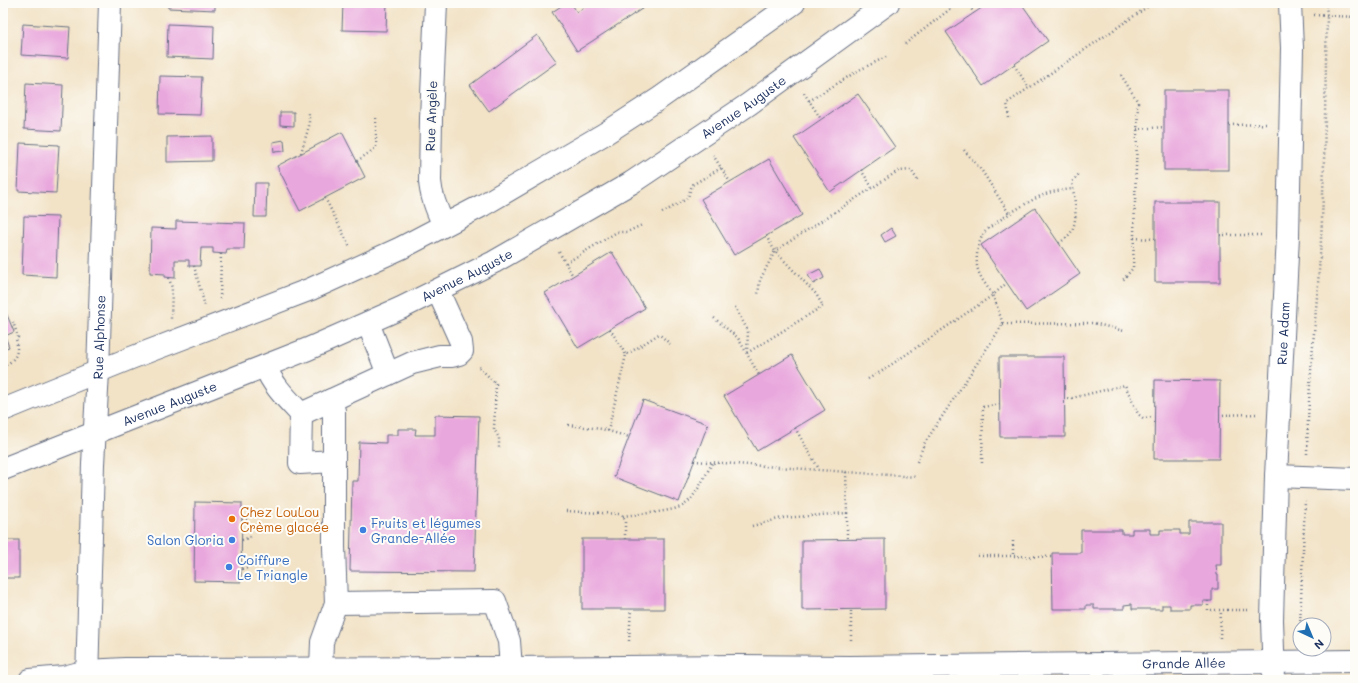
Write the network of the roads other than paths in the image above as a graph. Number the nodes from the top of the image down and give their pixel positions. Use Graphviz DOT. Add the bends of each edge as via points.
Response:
graph roads {
  1 [pos="110,3"];
  2 [pos="436,3"];
  3 [pos="794,3"];
  4 [pos="888,3"];
  5 [pos="1290,3"];
  6 [pos="444,225"];
  7 [pos="438,291"];
  8 [pos="368,323"];
  9 [pos="265,366"];
  10 [pos="98,372"];
  11 [pos="388,374"];
  12 [pos="331,400"];
  13 [pos="3,410"];
  14 [pos="301,414"];
  15 [pos="95,432"];
  16 [pos="334,461"];
  17 [pos="3,468"];
  18 [pos="1276,476"];
  19 [pos="1355,479"];
  20 [pos="336,603"];
  21 [pos="1355,661"];
  22 [pos="321,668"];
  23 [pos="511,668"];
  24 [pos="1274,671"];
  25 [pos="889,673"];
  26 [pos="87,675"];
  27 [pos="30,680"];
  1 -- 10 [label="main road, Rue Alphonse"];
  2 -- 6 [label="main road, Rue Angèle" via="430,181 432,196"];
  3 -- 6 [label="main road" via="634,116 530,178"];
  4 -- 7 [label="main road, Avenue Auguste" via="742,108 631,183 521,247"];
  5 -- 18 [label="main road, Rue Adam" via="1292,48 1288,236"];
  6 -- 10 [label="main road" via="372,262 311,289"];
  7 -- 8 [label="main road, Avenue Auguste"];
  7 -- 11 [label="main road" via="461,342 462,351 452,356 418,361"];
  8 -- 9 [label="main road, Avenue Auguste"];
  8 -- 11 [label="main road"];
  9 -- 14 [label="main road" via="275,386"];
  9 -- 15 [label="main road, Avenue Auguste"];
  10 -- 13 [label="main road"];
  10 -- 15 [label="main road, Rue Alphonse"];
  11 -- 12 [label="main road"];
  12 -- 14 [label="main road"];
  12 -- 16 [label="main road" via="334,411"];
  14 -- 16 [label="main road" via="300,462"];
  15 -- 17 [label="main road, Avenue Auguste"];
  15 -- 26 [label="main road, Rue Alphonse"];
  16 -- 20 [label="main road"];
  18 -- 19 [label="main road"];
  18 -- 24 [label="main road, Rue Adam" via="1272,620"];
  20 -- 22 [label="main road" via="322,642"];
  20 -- 23 [label="main road" via="495,601 509,641"];
  21 -- 24 [label="main road, Grande Allée"];
  22 -- 23 [label="main road, Grande Allée"];
  22 -- 26 [label="main road, Grande Allée" via="140,668"];
  23 -- 25 [label="main road, Grande Allée" via="738,666"];
  24 -- 25 [label="main road, Grande Allée"];
  26 -- 27 [label="main road, Grande Allée"];
}
